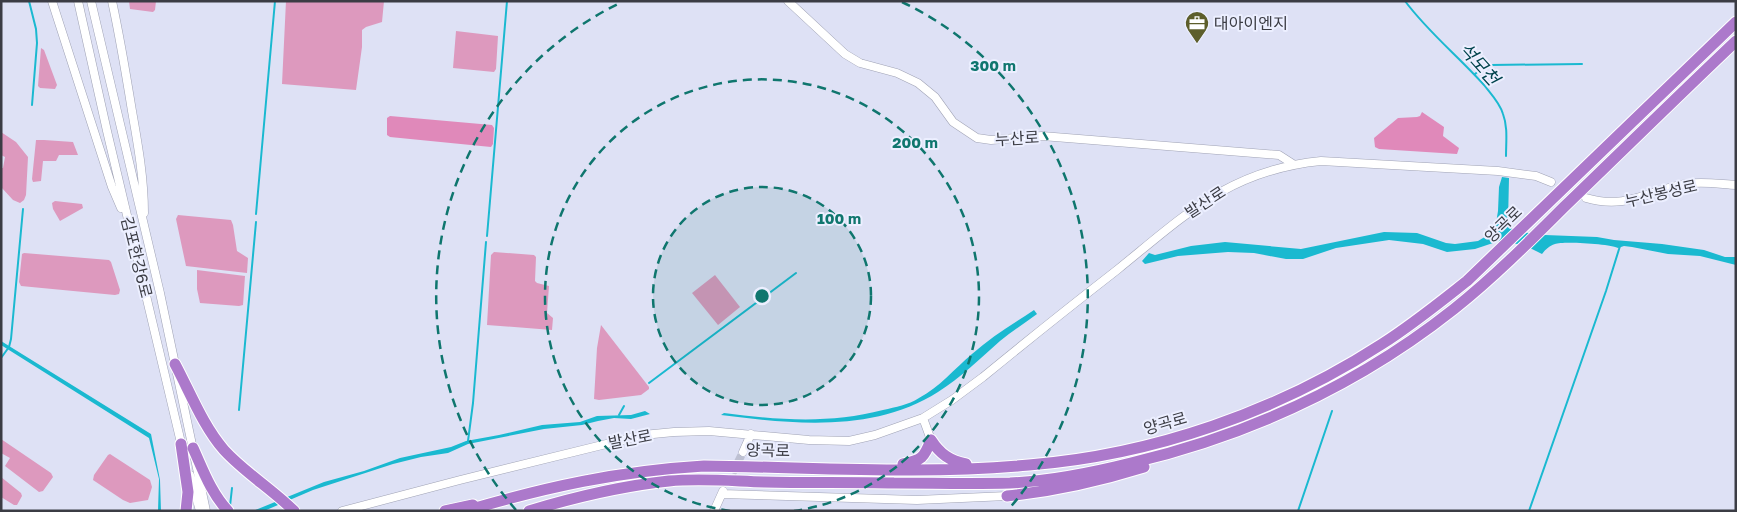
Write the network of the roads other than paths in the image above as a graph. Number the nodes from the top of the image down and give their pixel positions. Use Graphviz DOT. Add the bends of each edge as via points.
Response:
graph roads {
  1 [pos="52,1"];
  2 [pos="78,1"];
  3 [pos="91,1"];
  4 [pos="112,1"];
  5 [pos="788,1"];
  6 [pos="1736,21"];
  7 [pos="1736,42"];
  8 [pos="1293,164"];
  9 [pos="1551,182"];
  10 [pos="1736,185"];
  11 [pos="1586,198"];
  12 [pos="145,228"];
  13 [pos="130,229"];
  14 [pos="175,364"];
  15 [pos="923,418"];
  16 [pos="751,434"];
  17 [pos="931,440"];
  18 [pos="181,444"];
  19 [pos="1201,445"];
  20 [pos="193,448"];
  21 [pos="743,452"];
  22 [pos="988,468"];
  23 [pos="866,469"];
  24 [pos="526,493"];
  25 [pos="1007,496"];
  26 [pos="186,511"];
  27 [pos="200,511"];
  28 [pos="206,511"];
  29 [pos="228,511"];
  30 [pos="294,511"];
  31 [pos="342,511"];
  32 [pos="445,511"];
  33 [pos="465,511"];
  34 [pos="529,511"];
  35 [pos="714,511"];
  1 -- 13 [label="street" via="112,187"];
  2 -- 13 [label="street, 김포한강6로"];
  3 -- 12 [label="street, 김포한강6로"];
  4 -- 12 [label="street" via="141,160"];
  5 -- 8 [label="street, 누산로" via="845,54 860,63 897,73 918,83 935,97 953,122 977,138 1042,136 1279,156"];
  6 -- 22 [label="highway, 양곡로" via="1467,281 1382,345 1337,371 1250,412 1178,438 1030,465"];
  7 -- 19 [label="highway, 양곡로" via="1482,285 1426,331 1341,384 1296,407"];
  8 -- 9 [label="street, 발산로" via="1320,161 1498,170 1536,176"];
  8 -- 15 [label="street, 발산로" via="1237,182 1197,206 983,377"];
  10 -- 11 [label="street, 누산봉성로" via="1687,184 1622,202"];
  12 -- 14 [label="street, 김포한강6로"];
  13 -- 18 [label="street, 김포한강6로"];
  14 -- 20 [label="street, 김포한강6로"];
  14 -- 30 [label="highway" via="209,430 224,450"];
  15 -- 16 [label="street, 발산로" via="875,435 849,440"];
  15 -- 17 [label="street"];
  16 -- 21 [label="street"];
  16 -- 31 [label="street, 발산로" via="690,431 643,435"];
  17 -- 22 [label="highway" via="947,458"];
  17 -- 23 [label="highway" via="926,454 916,462"];
  18 -- 26 [label="highway" via="188,492"];
  18 -- 27 [label="street, 김포한강6로"];
  19 -- 25 [label="highway" via="1113,477 1038,493"];
  19 -- 34 [label="highway, 양곡로" via="1098,471 1030,481 670,481 597,492"];
  20 -- 28 [label="street, 김포한강6로"];
  20 -- 29 [label="highway" via="219,502"];
  22 -- 23 [label="highway, 양곡로"];
  23 -- 24 [label="highway, 양곡로" via="666,468 592,478"];
  24 -- 32 [label="highway"];
  24 -- 33 [label="highway, 양곡로"];
  25 -- 35 [label="street" via="917,500 723,492"];
}
